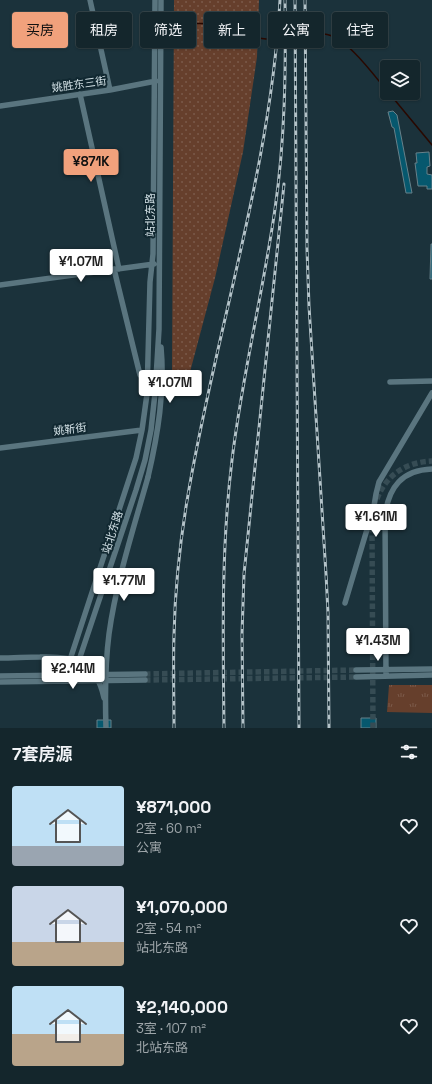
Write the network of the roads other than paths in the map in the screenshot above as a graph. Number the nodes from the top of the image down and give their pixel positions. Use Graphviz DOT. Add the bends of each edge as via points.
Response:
graph roads {
  1 [pos="90,0"];
  2 [pos="155,0"];
  3 [pos="161,0"];
  4 [pos="161,80"];
  5 [pos="154,82"];
  6 [pos="110,90"];
  7 [pos="80,94"];
  8 [pos="0,106"];
  9 [pos="159,263"];
  10 [pos="152,264"];
  11 [pos="117,269"];
  12 [pos="0,285"];
  13 [pos="159,329"];
  14 [pos="140,375"];
  15 [pos="432,380"];
  16 [pos="390,382"];
  17 [pos="432,393"];
  18 [pos="142,430"];
  19 [pos="0,448"];
  20 [pos="432,468"];
  21 [pos="345,603"];
  22 [pos="0,658"];
  23 [pos="432,669"];
  24 [pos="356,673"];
  25 [pos="386,673"];
  26 [pos="65,675"];
  27 [pos="74,675"];
  28 [pos="432,675"];
  29 [pos="0,676"];
  30 [pos="72,681"];
  31 [pos="0,682"];
  32 [pos="106,714"];
  33 [pos="106,728"];
  1 -- 6 [label="street"];
  2 -- 5 [label="street, 站北东路"];
  3 -- 4 [label="street, 站北东路"];
  4 -- 5 [label="street, 姚胜东三街"];
  4 -- 9 [label="street, 站北东路"];
  5 -- 6 [label="street, 姚胜东三街"];
  5 -- 10 [label="street, 站北东路"];
  6 -- 7 [label="street, 姚胜东三街"];
  7 -- 8 [label="street, 姚胜东三街"];
  7 -- 11 [label="street"];
  9 -- 10 [label="street"];
  9 -- 13 [label="street, 站北东路"];
  10 -- 11 [label="street"];
  10 -- 18 [label="street, 站北东路" via="148,370"];
  11 -- 12 [label="street"];
  11 -- 14 [label="street"];
  13 -- 27 [label="street, 站北东路" via="155,393 145,460"];
  13 -- 32 [label="street, bridge" via="162,357 157,434 113,610 107,660"];
  15 -- 16 [label="street"];
  17 -- 21 [label="street" via="384,472"];
  18 -- 19 [label="street, 姚靳街"];
  18 -- 26 [label="street, 站北东路" via="127,488"];
  20 -- 25 [label="street" via="414,472 403,478 391,491 386,506"];
  22 -- 32 [label="street, bridge" via="58,656 81,661 92,670 100,684"];
  23 -- 25 [label="street"];
  24 -- 25 [label="street"];
  25 -- 28 [label="street"];
  26 -- 27 [label="street"];
  26 -- 29 [label="street"];
  26 -- 30 [label="street"];
  27 -- 30 [label="street, 站北东路"];
  27 -- 30 [label="street" via="145,677"];
  30 -- 31 [label="street"];
  32 -- 33 [label="street, bridge"];
}
